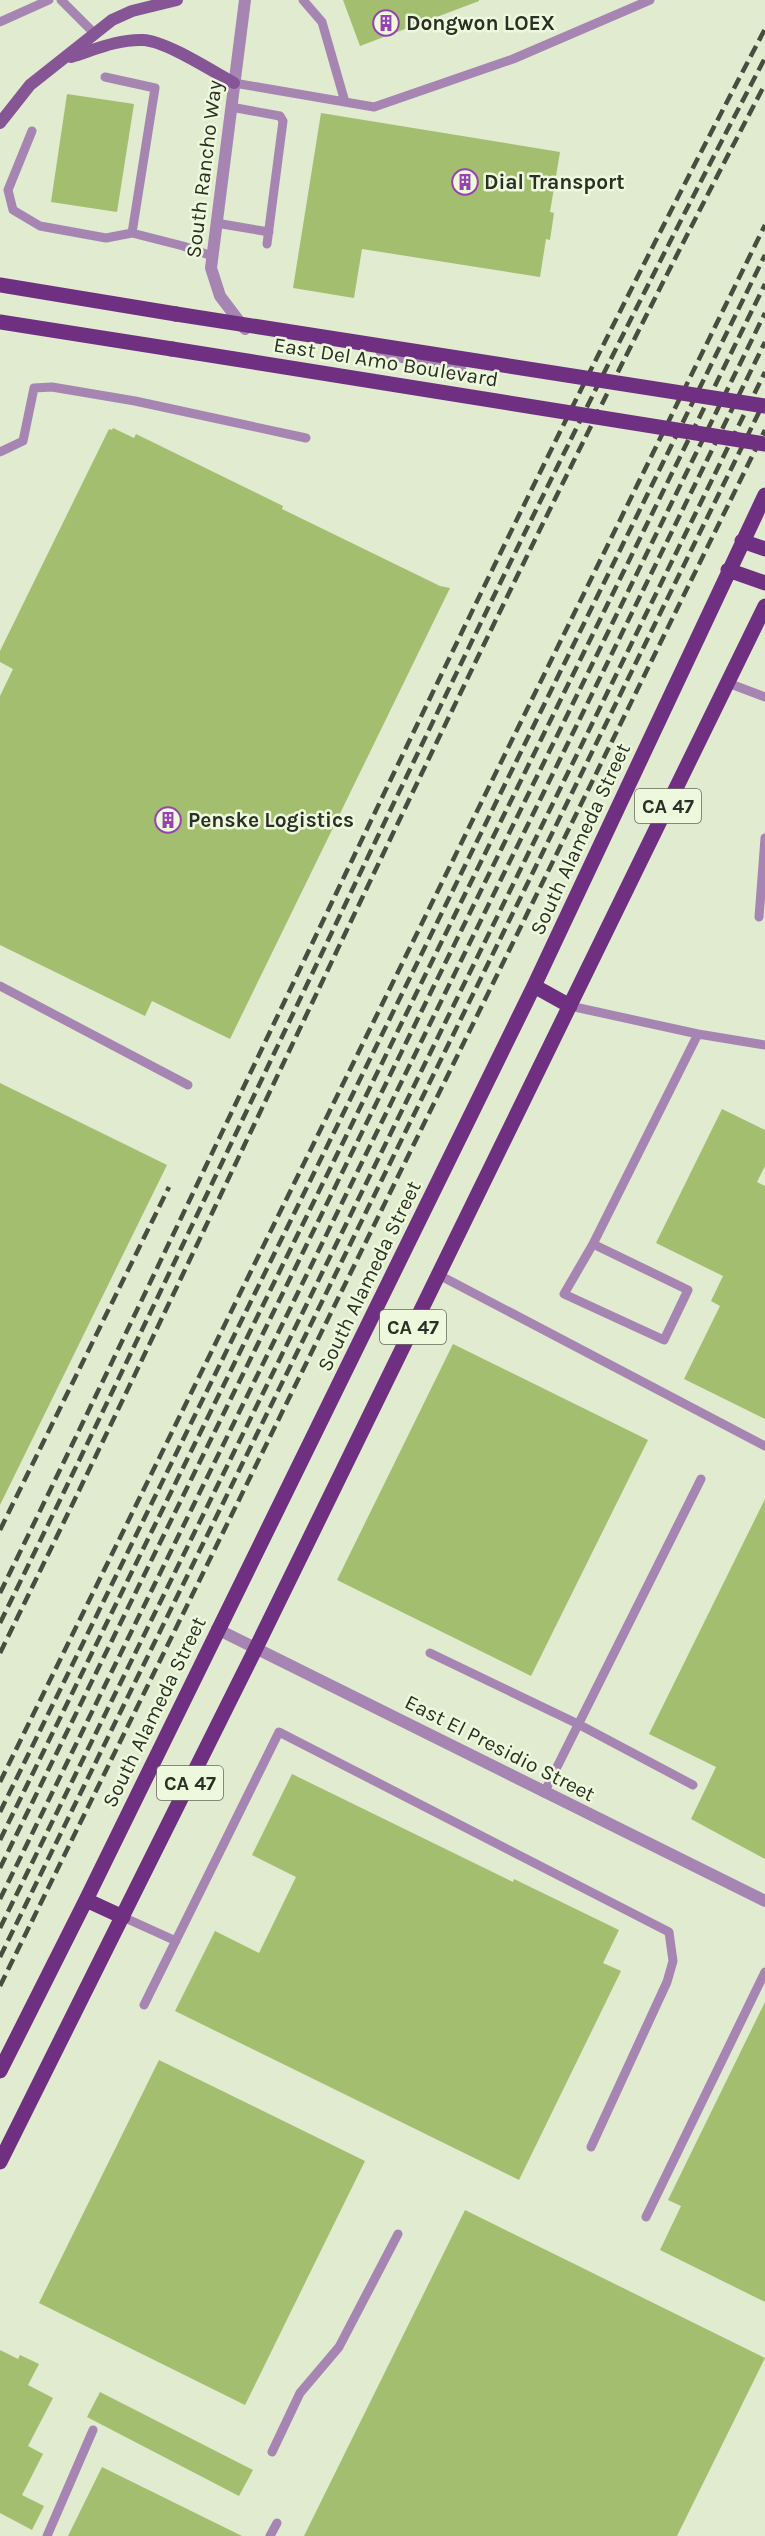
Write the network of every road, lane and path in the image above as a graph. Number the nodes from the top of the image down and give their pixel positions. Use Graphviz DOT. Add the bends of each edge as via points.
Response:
graph roads {
  1 [pos="49,0"];
  2 [pos="61,0"];
  3 [pos="177,0"];
  4 [pos="245,0"];
  5 [pos="303,0"];
  6 [pos="650,0"];
  7 [pos="0,22"];
  8 [pos="95,34"];
  9 [pos="61,60"];
  10 [pos="105,77"];
  11 [pos="234,83"];
  12 [pos="345,102"];
  13 [pos="231,107"];
  14 [pos="1,119"];
  15 [pos="32,131"];
  16 [pos="216,223"];
  17 [pos="268,232"];
  18 [pos="132,233"];
  19 [pos="267,244"];
  20 [pos="212,256"];
  21 [pos="0,285"];
  22 [pos="0,322"];
  23 [pos="460,368"];
  24 [pos="765,406"];
  25 [pos="306,438"];
  26 [pos="765,444"];
  27 [pos="0,452"];
  28 [pos="765,495"];
  29 [pos="742,541"];
  30 [pos="765,549"];
  31 [pos="729,570"];
  32 [pos="765,582"];
  33 [pos="765,606"];
  34 [pos="728,682"];
  35 [pos="765,697"];
  36 [pos="765,838"];
  37 [pos="759,917"];
  38 [pos="0,986"];
  39 [pos="534,986"];
  40 [pos="570,1006"];
  41 [pos="698,1034"];
  42 [pos="765,1045"];
  43 [pos="188,1085"];
  44 [pos="593,1244"];
  45 [pos="439,1275"];
  46 [pos="765,1446"];
  47 [pos="701,1479"];
  48 [pos="218,1629"];
  49 [pos="256,1648"];
  50 [pos="430,1653"];
  51 [pos="578,1724"];
  52 [pos="693,1785"];
  53 [pos="544,1793"];
  54 [pos="86,1900"];
  55 [pos="765,1901"];
  56 [pos="123,1917"];
  57 [pos="176,1941"];
  58 [pos="764,1975"];
  59 [pos="144,2005"];
  60 [pos="0,2071"];
  61 [pos="591,2147"];
  62 [pos="0,2162"];
  63 [pos="646,2217"];
  64 [pos="398,2234"];
  65 [pos="93,2430"];
  66 [pos="272,2452"];
  67 [pos="277,2523"];
  68 [pos="46,2536"];
  69 [pos="270,2536"];
  1 -- 7 [label="lane"];
  2 -- 8 [label="lane"];
  3 -- 8 [label="street" via="132,10"];
  4 -- 11 [label="street, South Rancho Way"];
  5 -- 12 [label="lane" via="322,22"];
  6 -- 12 [label="lane" via="513,59 374,107"];
  8 -- 9 [label="street"];
  9 -- 11 [label="street" via="100,46 141,40 156,42"];
  9 -- 14 [label="street" via="30,85"];
  10 -- 18 [label="lane" via="155,88"];
  11 -- 12 [label="lane"];
  11 -- 13 [label="street, South Rancho Way"];
  13 -- 16 [label="street, South Rancho Way"];
  13 -- 17 [label="lane" via="273,114 283,121"];
  15 -- 18 [label="lane" via="8,190 14,210 40,226 106,238"];
  16 -- 17 [label="lane"];
  16 -- 20 [label="street, South Rancho Way"];
  17 -- 19 [label="lane"];
  18 -- 20 [label="lane"];
  20 -- 23 [label="street, South Rancho Way" via="211,268 220,296 248,332"];
  21 -- 24 [label="main road, East Del Amo Boulevard, bridge"];
  22 -- 26 [label="main road, East Del Amo Boulevard, bridge"];
  25 -- 27 [label="lane" via="52,387 34,388 23,441"];
  28 -- 29 [label="main road, South Alameda Street / CA 47"];
  29 -- 30 [label="main road"];
  29 -- 31 [label="main road, South Alameda Street / CA 47"];
  31 -- 32 [label="main road"];
  31 -- 39 [label="main road, South Alameda Street / CA 47"];
  33 -- 34 [label="main road, CA 47"];
  34 -- 35 [label="lane"];
  34 -- 40 [label="main road, CA 47"];
  36 -- 37 [label="lane"];
  38 -- 43 [label="lane"];
  39 -- 40 [label="main road"];
  39 -- 48 [label="main road, South Alameda Street / CA 47"];
  40 -- 41 [label="lane"];
  40 -- 45 [label="main road, CA 47"];
  41 -- 42 [label="lane"];
  41 -- 44 [label="lane"];
  44 -- 44 [label="lane" via="688,1290 664,1340 564,1294"];
  45 -- 46 [label="lane"];
  45 -- 49 [label="main road, CA 47"];
  47 -- 51 [label="lane"];
  48 -- 49 [label="street, East El Presidio Street"];
  48 -- 54 [label="main road, South Alameda Street / CA 47"];
  49 -- 53 [label="street, East El Presidio Street"];
  49 -- 56 [label="main road, CA 47"];
  50 -- 51 [label="lane"];
  51 -- 52 [label="lane"];
  51 -- 53 [label="lane"];
  53 -- 55 [label="street, East El Presidio Street"];
  54 -- 56 [label="main road"];
  54 -- 60 [label="main road, South Alameda Street / CA 47"];
  56 -- 57 [label="lane"];
  56 -- 62 [label="main road, CA 47"];
  57 -- 59 [label="lane"];
  57 -- 61 [label="lane" via="279,1732 669,1932 673,1961 667,1982"];
  58 -- 63 [label="lane"];
  64 -- 66 [label="lane" via="339,2347 300,2393"];
  65 -- 68 [label="lane"];
  67 -- 69 [label="lane"];
}
